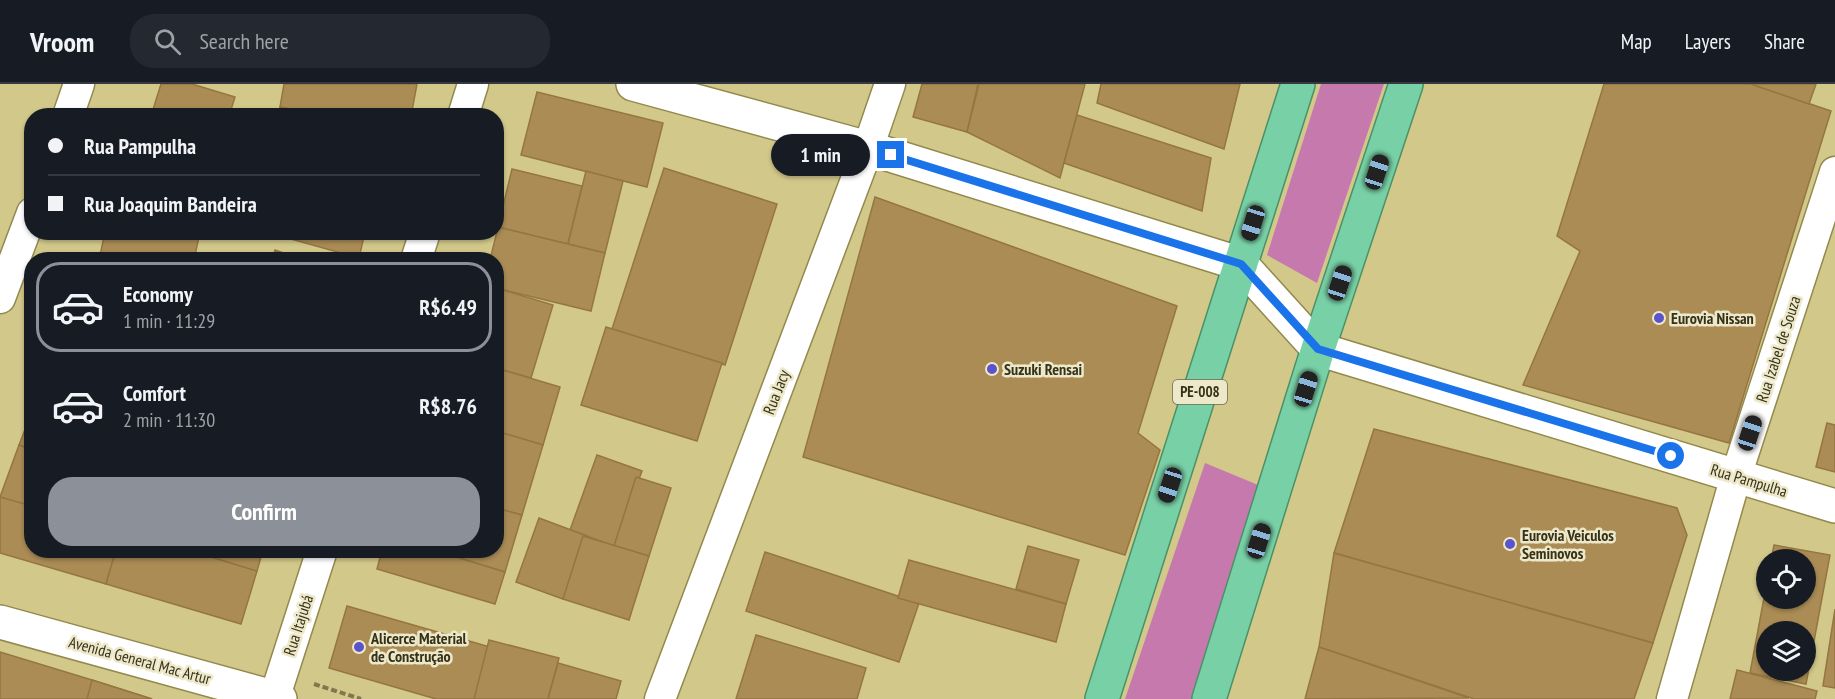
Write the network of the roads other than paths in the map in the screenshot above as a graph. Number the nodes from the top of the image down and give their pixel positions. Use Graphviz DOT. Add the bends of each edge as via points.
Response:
graph roads {
  1 [pos="79,84"];
  2 [pos="473,84"];
  3 [pos="633,84"];
  4 [pos="890,84"];
  5 [pos="1298,84"];
  6 [pos="1406,84"];
  7 [pos="71,108"];
  8 [pos="466,108"];
  9 [pos="868,148"];
  10 [pos="1835,172"];
  11 [pos="24,234"];
  12 [pos="1241,264"];
  13 [pos="0,298"];
  14 [pos="1318,349"];
  15 [pos="1736,476"];
  16 [pos="1835,506"];
  17 [pos="320,558"];
  18 [pos="0,622"];
  19 [pos="276,698"];
  20 [pos="660,699"];
  21 [pos="1102,699"];
  22 [pos="1209,699"];
  23 [pos="1672,699"];
  1 -- 7 [label="street"];
  2 -- 8 [label="street"];
  3 -- 9 [label="main road"];
  4 -- 9 [label="street, Rua Jacy"];
  5 -- 12 [label="highway, PE-008"];
  6 -- 14 [label="highway"];
  9 -- 12 [label="main road"];
  9 -- 20 [label="street, Rua Jacy"];
  10 -- 15 [label="street, Rua Izabel de Souza"];
  11 -- 13 [label="street"];
  12 -- 14 [label="main road"];
  12 -- 21 [label="highway, PE-008"];
  14 -- 15 [label="main road, Rua Pampulha"];
  14 -- 22 [label="highway"];
  15 -- 16 [label="main road, Rua Pampulha"];
  15 -- 23 [label="street, Rua Izabel de Souza"];
  17 -- 19 [label="street, Rua Itajubá"];
  18 -- 19 [label="main road, Avenida General Mac Artur"];
}
